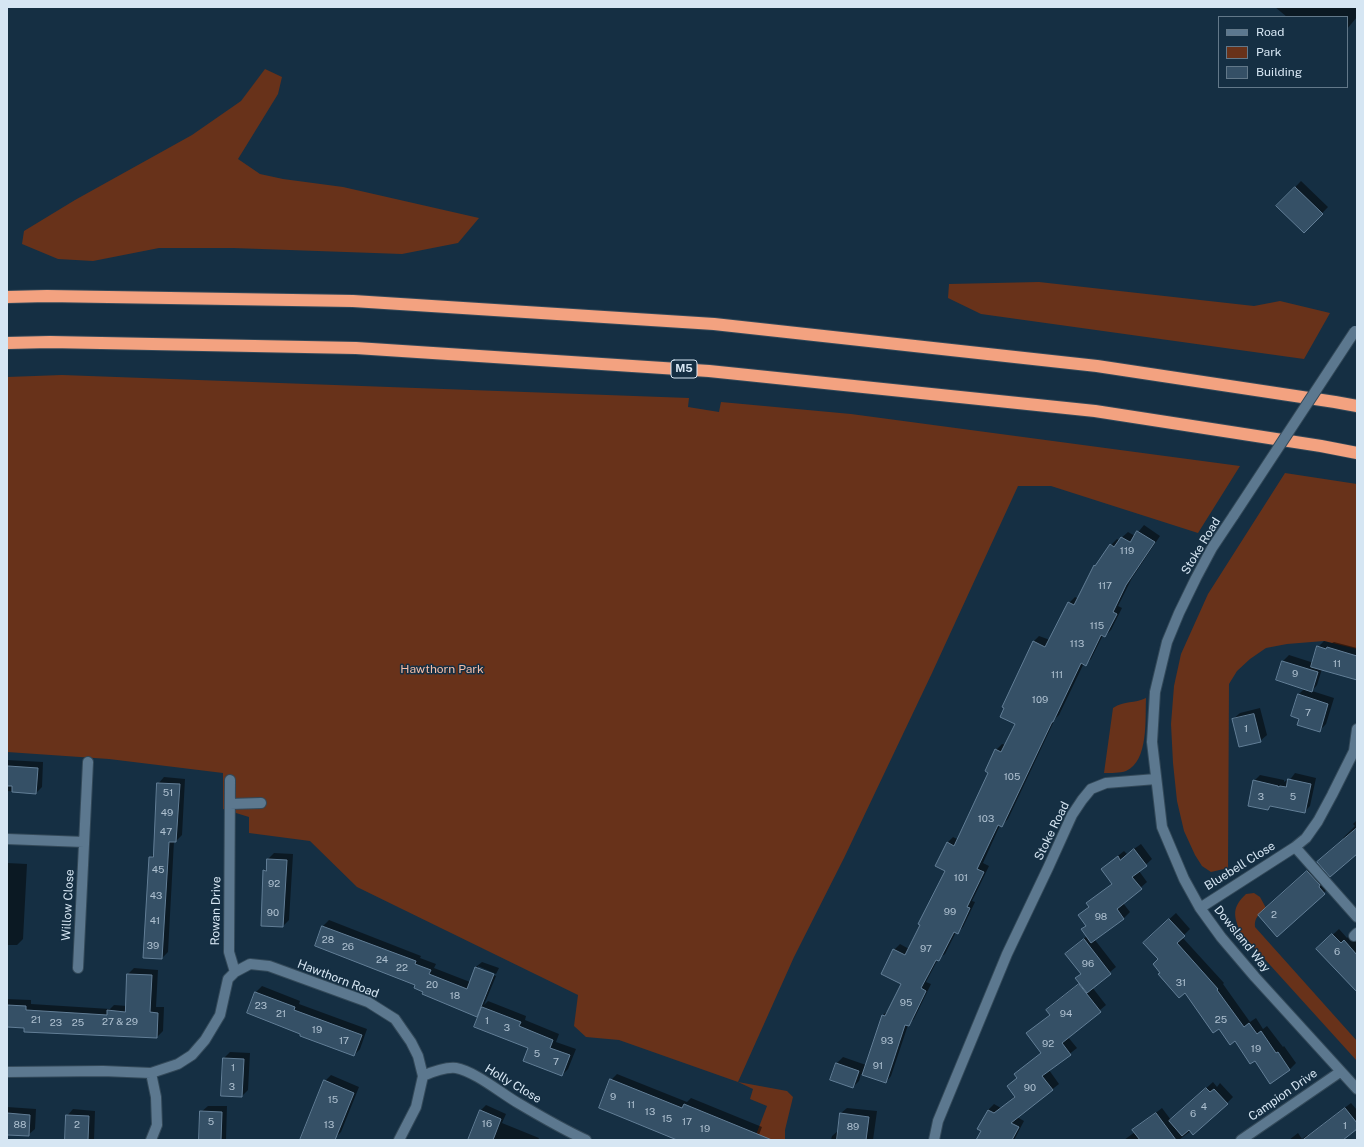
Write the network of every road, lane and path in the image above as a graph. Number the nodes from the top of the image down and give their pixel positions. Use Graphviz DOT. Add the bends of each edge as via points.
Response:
graph roads {
  1 [pos="7,297"];
  2 [pos="1356,329"];
  3 [pos="7,343"];
  4 [pos="1357,406"];
  5 [pos="1357,453"];
  6 [pos="1357,729"];
  7 [pos="1356,751"];
  8 [pos="88,762"];
  9 [pos="1156,779"];
  10 [pos="230,780"];
  11 [pos="261,803"];
  12 [pos="230,804"];
  13 [pos="7,839"];
  14 [pos="84,842"];
  15 [pos="1295,847"];
  16 [pos="1200,908"];
  17 [pos="1357,917"];
  18 [pos="78,968"];
  19 [pos="235,972"];
  20 [pos="7,1072"];
  21 [pos="1340,1072"];
  22 [pos="151,1073"];
  23 [pos="423,1076"];
  24 [pos="1357,1089"];
  25 [pos="151,1140"];
  26 [pos="399,1140"];
  27 [pos="586,1140"];
  28 [pos="934,1140"];
  29 [pos="1241,1140"];
  1 -- 4 [label="highway" via="353,301 714,324 1097,366"];
  2 -- 9 [label="street, Stoke Road, bridge" via="1212,548 1179,613 1167,642 1155,699 1152,742"];
  3 -- 5 [label="highway, M5" via="356,348 709,370 1095,411"];
  6 -- 7 [label="street, Bluebell Close"];
  7 -- 15 [label="street, Bluebell Close" via="1318,821 1306,838"];
  8 -- 14 [label="street, Willow Close"];
  9 -- 16 [label="street, Dowsland Way" via="1162,827 1184,879"];
  9 -- 28 [label="street, Stoke Road" via="1106,783 1091,789 1072,815 1004,962 938,1121"];
  10 -- 12 [label="street, Rowan Drive"];
  11 -- 12 [label="street"];
  12 -- 19 [label="street, Rowan Drive" via="229,952"];
  13 -- 14 [label="street"];
  14 -- 18 [label="street, Willow Close"];
  15 -- 16 [label="street, Bluebell Close"];
  15 -- 17 [label="street, Bluebell Close"];
  16 -- 21 [label="street, Dowsland Way" via="1250,971"];
  19 -- 22 [label="street" via="228,979 220,1015 205,1040 192,1055 178,1064"];
  19 -- 23 [label="street, Hawthorn Road" via="250,964 269,966 368,1002 395,1019 418,1056"];
  20 -- 22 [label="street"];
  21 -- 24 [label="street, Dowsland Way"];
  21 -- 29 [label="street, Campion Drive"];
  22 -- 25 [label="street" via="156,1097 157,1125"];
  23 -- 26 [label="street, Hawthorn Road" via="416,1106"];
  23 -- 27 [label="street, Holly Close" via="438,1070 455,1068 476,1076 571,1134"];
}
